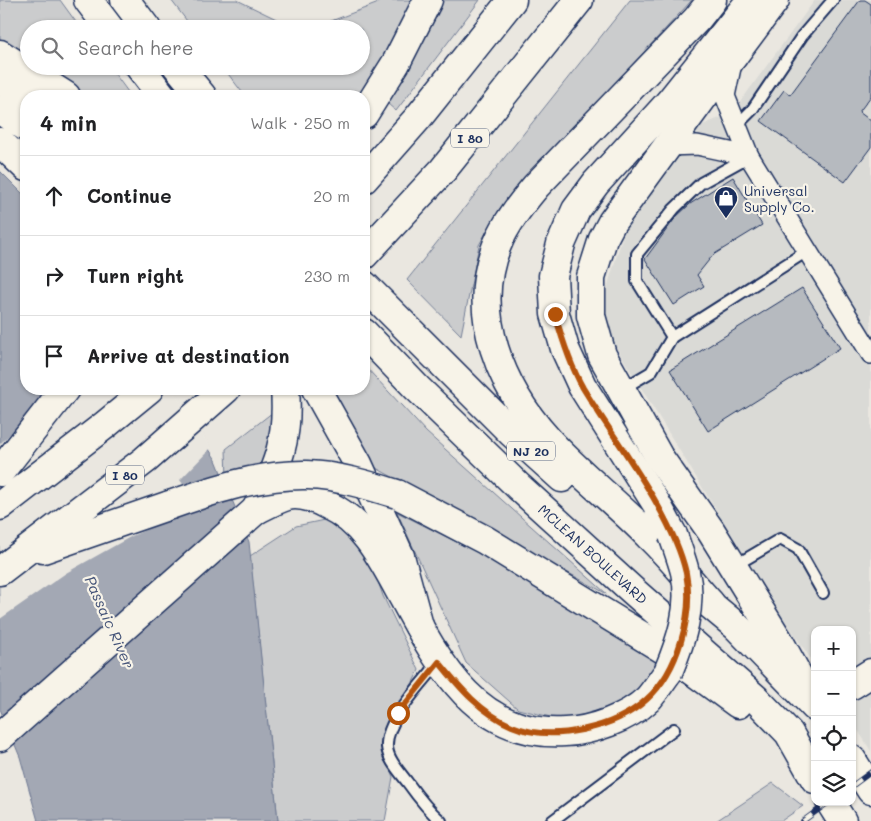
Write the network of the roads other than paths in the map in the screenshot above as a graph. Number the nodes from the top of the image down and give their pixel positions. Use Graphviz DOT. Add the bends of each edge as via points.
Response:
graph roads {
  1 [pos="88,0"];
  2 [pos="125,0"];
  3 [pos="428,0"];
  4 [pos="512,0"];
  5 [pos="579,0"];
  6 [pos="584,0"];
  7 [pos="712,0"];
  8 [pos="751,0"];
  9 [pos="775,0"];
  10 [pos="832,0"];
  11 [pos="103,20"];
  12 [pos="140,20"];
  13 [pos="559,26"];
  14 [pos="0,54"];
  15 [pos="734,55"];
  16 [pos="20,67"];
  17 [pos="33,75"];
  18 [pos="146,75"];
  19 [pos="184,75"];
  20 [pos="0,79"];
  21 [pos="57,90"];
  22 [pos="157,90"];
  23 [pos="197,90"];
  24 [pos="20,94"];
  25 [pos="370,104"];
  26 [pos="668,104"];
  27 [pos="0,110"];
  28 [pos="20,123"];
  29 [pos="736,126"];
  30 [pos="0,142"];
  31 [pos="666,146"];
  32 [pos="748,156"];
  33 [pos="20,161"];
  34 [pos="370,172"];
  35 [pos="370,249"];
  36 [pos="807,251"];
  37 [pos="370,291"];
  38 [pos="672,337"];
  39 [pos="370,339"];
  40 [pos="871,354"];
  41 [pos="621,389"];
  42 [pos="60,395"];
  43 [pos="140,395"];
  44 [pos="219,395"];
  45 [pos="285,395"];
  46 [pos="319,395"];
  47 [pos="0,472"];
  48 [pos="0,506"];
  49 [pos="256,510"];
  50 [pos="10,564"];
  51 [pos="733,566"];
  52 [pos="823,593"];
  53 [pos="710,603"];
  54 [pos="419,626"];
  55 [pos="439,662"];
  56 [pos="871,673"];
  57 [pos="856,682"];
  58 [pos="811,700"];
  59 [pos="811,703"];
  60 [pos="674,728"];
  61 [pos="0,737"];
  62 [pos="853,761"];
  63 [pos="811,772"];
  64 [pos="811,775"];
  65 [pos="871,790"];
  66 [pos="833,806"];
  67 [pos="441,821"];
  68 [pos="552,821"];
  69 [pos="842,821"];
  1 -- 11 [label="main road"];
  2 -- 12 [label="main road"];
  3 -- 25 [label="main road" via="396,63"];
  4 -- 34 [label="main road"];
  5 -- 13 [label="main road, I 80"];
  6 -- 13 [label="main road"];
  7 -- 53 [label="main road" via="514,212 497,246 487,279 491,342 521,404 547,439 650,537"];
  8 -- 26 [label="main road"];
  9 -- 15 [label="main road"];
  10 -- 29 [label="lane" via="802,36 752,110"];
  13 -- 35 [label="main road, I 80" via="449,163"];
  14 -- 16 [label="main road"];
  15 -- 26 [label="main road"];
  15 -- 29 [label="street" via="725,96"];
  15 -- 31 [label="main road"];
  17 -- 21 [label="main road"];
  18 -- 22 [label="main road"];
  19 -- 23 [label="main road"];
  20 -- 24 [label="main road"];
  26 -- 55 [label="main road, bridge" via="601,176 576,210 561,244 553,276 555,314 565,350 582,386 656,503 673,535 686,574 687,607 681,640 668,672 647,699 612,721 580,731 547,734 513,727 482,709"];
  27 -- 28 [label="main road"];
  29 -- 32 [label="street"];
  30 -- 33 [label="main road"];
  31 -- 32 [label="street" via="697,145"];
  31 -- 41 [label="main road" via="612,222 591,277 595,336"];
  32 -- 36 [label="street"];
  32 -- 38 [label="lane" via="701,183 674,209 637,254 637,281"];
  36 -- 38 [label="lane"];
  36 -- 40 [label="street"];
  37 -- 53 [label="main road, NJ 20" via="512,433 654,561"];
  38 -- 41 [label="lane" via="651,372"];
  39 -- 63 [label="main road, MCLEAN BOULEVARD / NJ 20" via="538,504 756,699 789,732"];
  41 -- 51 [label="main road" via="659,457"];
  42 -- 47 [label="main road"];
  43 -- 48 [label="main road"];
  44 -- 50 [label="main road, I 80" via="145,460"];
  45 -- 49 [label="main road" via="284,443"];
  46 -- 54 [label="main road" via="358,464 400,556"];
  49 -- 54 [label="main road" via="288,496 314,498 337,510 360,528 379,553"];
  49 -- 61 [label="main road"];
  50 -- 64 [label="main road, bridge" via="218,488 307,475 352,480 397,494 485,540 663,649 766,726"];
  51 -- 52 [label="lane" via="780,538 798,549"];
  51 -- 58 [label="main road"];
  53 -- 59 [label="main road, NJ 20"];
  54 -- 55 [label="main road"];
  55 -- 67 [label="lane" via="398,713 387,738 387,748 392,761 430,812"];
  56 -- 57 [label="main road"];
  60 -- 68 [label="lane"];
  62 -- 65 [label="main road"];
  66 -- 69 [label="main road"];
}
